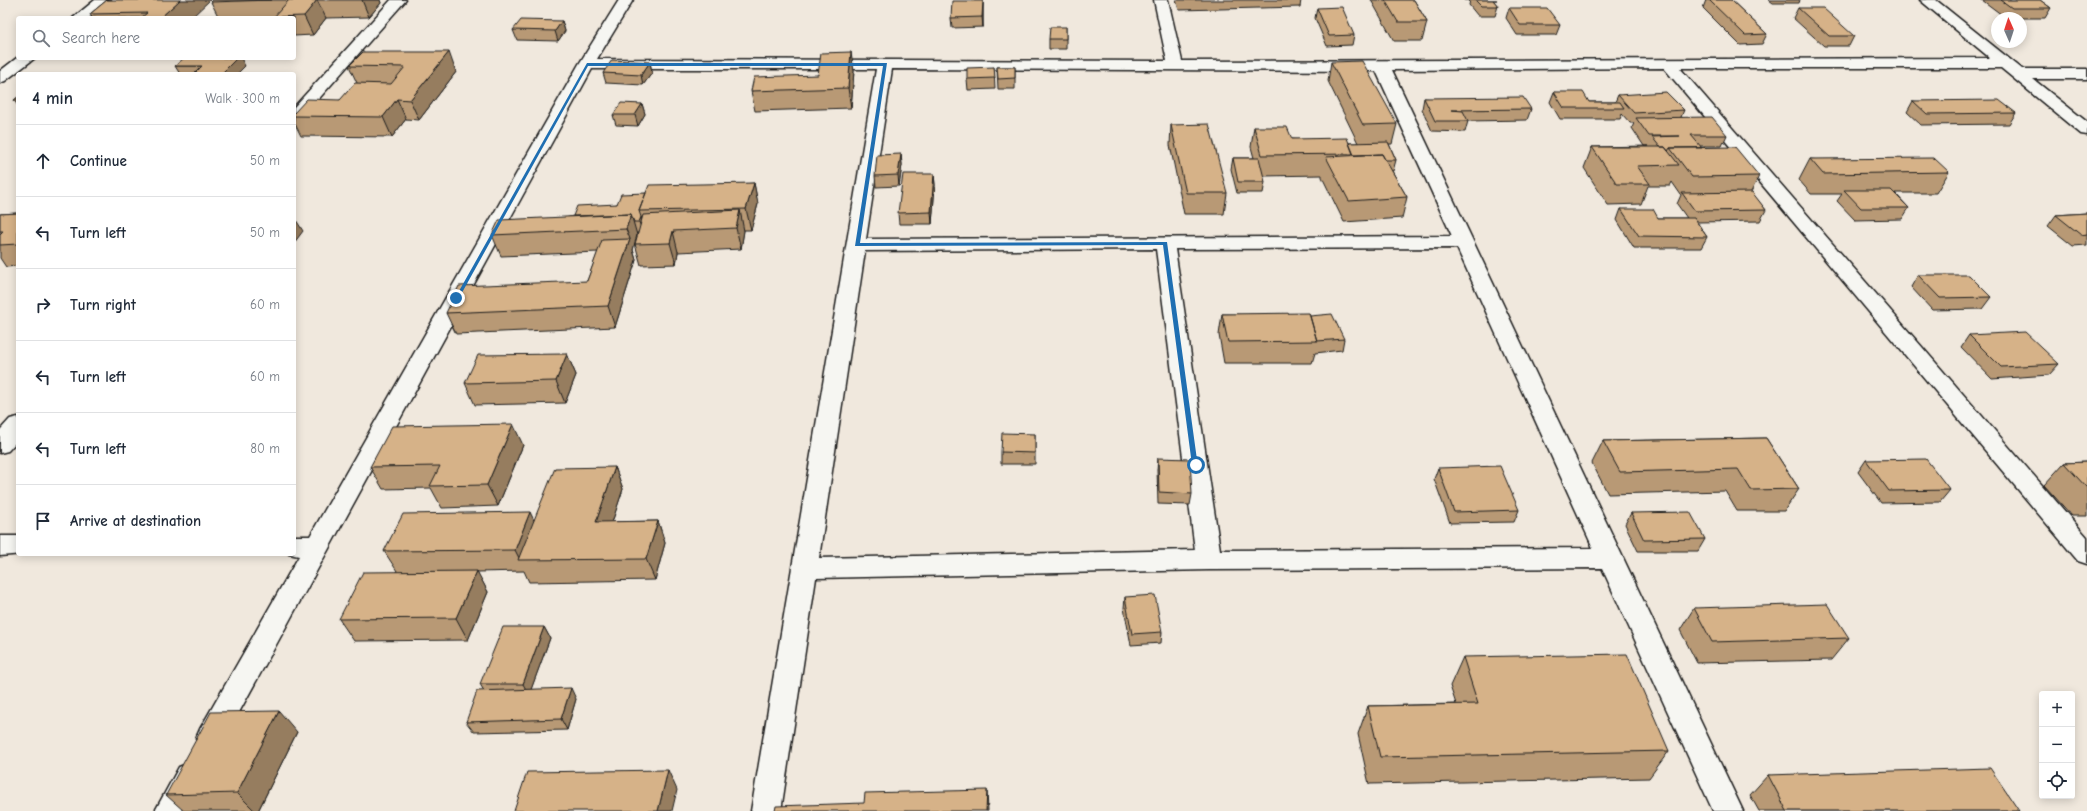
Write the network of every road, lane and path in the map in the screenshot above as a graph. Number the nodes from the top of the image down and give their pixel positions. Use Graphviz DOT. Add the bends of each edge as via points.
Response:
graph roads {
  1 [pos="104,0"];
  2 [pos="399,0"];
  3 [pos="626,0"];
  4 [pos="1161,0"];
  5 [pos="1927,0"];
  6 [pos="83,16"];
  7 [pos="23,60"];
  8 [pos="1668,62"];
  9 [pos="2005,63"];
  10 [pos="587,64"];
  11 [pos="886,64"];
  12 [pos="1176,66"];
  13 [pos="1382,66"];
  14 [pos="2018,74"];
  15 [pos="2087,74"];
  16 [pos="0,78"];
  17 [pos="296,115"];
  18 [pos="2087,130"];
  19 [pos="1463,242"];
  20 [pos="1166,243"];
  21 [pos="857,245"];
  22 [pos="16,427"];
  23 [pos="0,445"];
  24 [pos="0,546"];
  25 [pos="16,546"];
  26 [pos="306,546"];
  27 [pos="2087,554"];
  28 [pos="1610,558"];
  29 [pos="1208,560"];
  30 [pos="805,568"];
  31 [pos="170,811"];
  32 [pos="766,811"];
  33 [pos="1728,811"];
  1 -- 6 [label="street"];
  2 -- 17 [label="street"];
  3 -- 10 [label="street"];
  4 -- 12 [label="street"];
  5 -- 9 [label="street"];
  7 -- 16 [label="street"];
  8 -- 9 [label="street"];
  8 -- 13 [label="street"];
  8 -- 27 [label="street"];
  9 -- 14 [label="street"];
  10 -- 11 [label="street"];
  10 -- 26 [label="street"];
  11 -- 12 [label="street"];
  11 -- 21 [label="street"];
  12 -- 13 [label="street"];
  13 -- 19 [label="street"];
  14 -- 15 [label="street"];
  14 -- 18 [label="street"];
  19 -- 20 [label="street"];
  19 -- 28 [label="street"];
  20 -- 21 [label="street"];
  20 -- 29 [label="street"];
  21 -- 30 [label="street"];
  22 -- 23 [label="street"];
  24 -- 25 [label="street"];
  26 -- 31 [label="street" via="199,759"];
  28 -- 29 [label="street"];
  28 -- 33 [label="street"];
  29 -- 30 [label="street"];
  30 -- 32 [label="street"];
}
